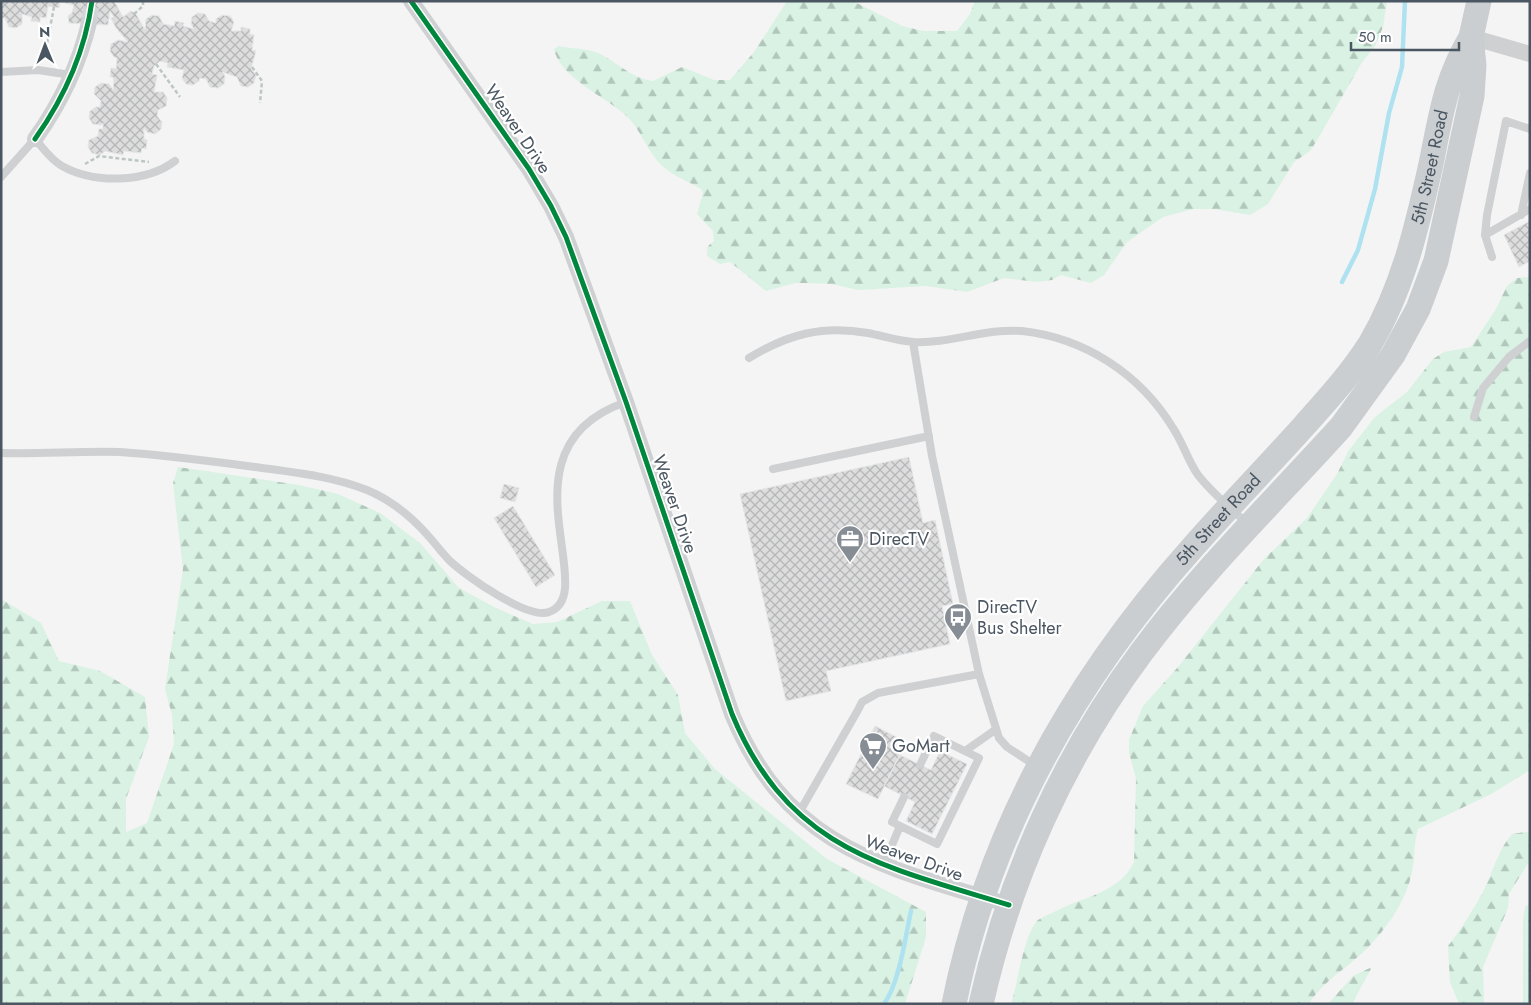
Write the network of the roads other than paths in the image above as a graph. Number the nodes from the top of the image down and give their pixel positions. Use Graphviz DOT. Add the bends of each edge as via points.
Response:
graph roads {
  1 [pos="411,1"];
  2 [pos="1479,1"];
  3 [pos="89,23"];
  4 [pos="1471,37"];
  5 [pos="1530,54"];
  6 [pos="1,72"];
  7 [pos="71,76"];
  8 [pos="1530,129"];
  9 [pos="35,139"];
  10 [pos="175,161"];
  11 [pos="1530,173"];
  12 [pos="1,176"];
  13 [pos="1530,209"];
  14 [pos="1521,215"];
  15 [pos="1485,235"];
  16 [pos="1492,257"];
  17 [pos="1530,341"];
  18 [pos="913,342"];
  19 [pos="749,358"];
  20 [pos="626,402"];
  21 [pos="1474,417"];
  22 [pos="928,436"];
  23 [pos="1,453"];
  24 [pos="774,469"];
  25 [pos="1230,507"];
  26 [pos="1250,526"];
  27 [pos="979,674"];
  28 [pos="996,730"];
  29 [pos="965,751"];
  30 [pos="920,765"];
  31 [pos="1037,767"];
  32 [pos="904,797"];
  33 [pos="798,814"];
  34 [pos="900,826"];
  35 [pos="884,864"];
  36 [pos="982,896"];
  37 [pos="1009,905"];
  38 [pos="954,1004"];
  39 [pos="981,1004"];
  1 -- 20 [label="street, Weaver Drive" via="529,169 551,206 583,279"];
  2 -- 4 [label="main road, 5th Street Road"];
  3 -- 7 [label="street"];
  4 -- 5 [label="street"];
  4 -- 25 [label="main road, 5th Street Road" via="1456,63 1446,91 1407,264 1383,320 1336,390"];
  4 -- 26 [label="main road, 5th Street Road" via="1474,65 1472,96 1442,237 1418,309 1393,355 1361,400"];
  6 -- 7 [label="lane" via="38,70"];
  7 -- 9 [label="street"];
  8 -- 15 [label="lane" via="1506,121"];
  9 -- 10 [label="lane" via="61,166 90,176 140,176"];
  9 -- 12 [label="lane"];
  11 -- 14 [label="lane"];
  13 -- 14 [label="lane"];
  14 -- 15 [label="lane"];
  15 -- 16 [label="lane"];
  17 -- 21 [label="lane" via="1509,357 1483,388"];
  18 -- 19 [label="lane" via="848,330 815,330 784,339"];
  18 -- 22 [label="lane"];
  18 -- 25 [label="lane" via="977,332 1020,331 1061,339 1100,356 1148,395 1173,426 1198,474"];
  20 -- 23 [label="lane" via="604,411 582,429 561,462 556,495 566,593 556,609 541,614 519,607 465,572 399,510 367,490 348,484 275,470 135,453"];
  20 -- 33 [label="street, Weaver Drive" via="739,732 770,785"];
  22 -- 24 [label="lane"];
  22 -- 27 [label="lane"];
  25 -- 26 [label="lane"];
  25 -- 31 [label="main road, 5th Street Road" via="1125,627 1071,706"];
  26 -- 37 [label="main road, 5th Street Road" via="1141,652 1092,725 1049,806"];
  27 -- 28 [label="lane"];
  27 -- 33 [label="lane" via="869,697 858,710"];
  28 -- 29 [label="lane"];
  28 -- 31 [label="lane" via="1007,747"];
  29 -- 30 [label="lane" via="934,736"];
  29 -- 34 [label="lane" via="979,758 937,844"];
  31 -- 36 [label="main road, 5th Street Road"];
  32 -- 34 [label="lane" via="892,822"];
  33 -- 35 [label="street, Weaver Drive" via="837,843"];
  34 -- 35 [label="lane"];
  35 -- 36 [label="street, Weaver Drive"];
  36 -- 37 [label="street, Weaver Drive"];
  36 -- 38 [label="main road, 5th Street Road"];
  37 -- 39 [label="main road, 5th Street Road"];
}
